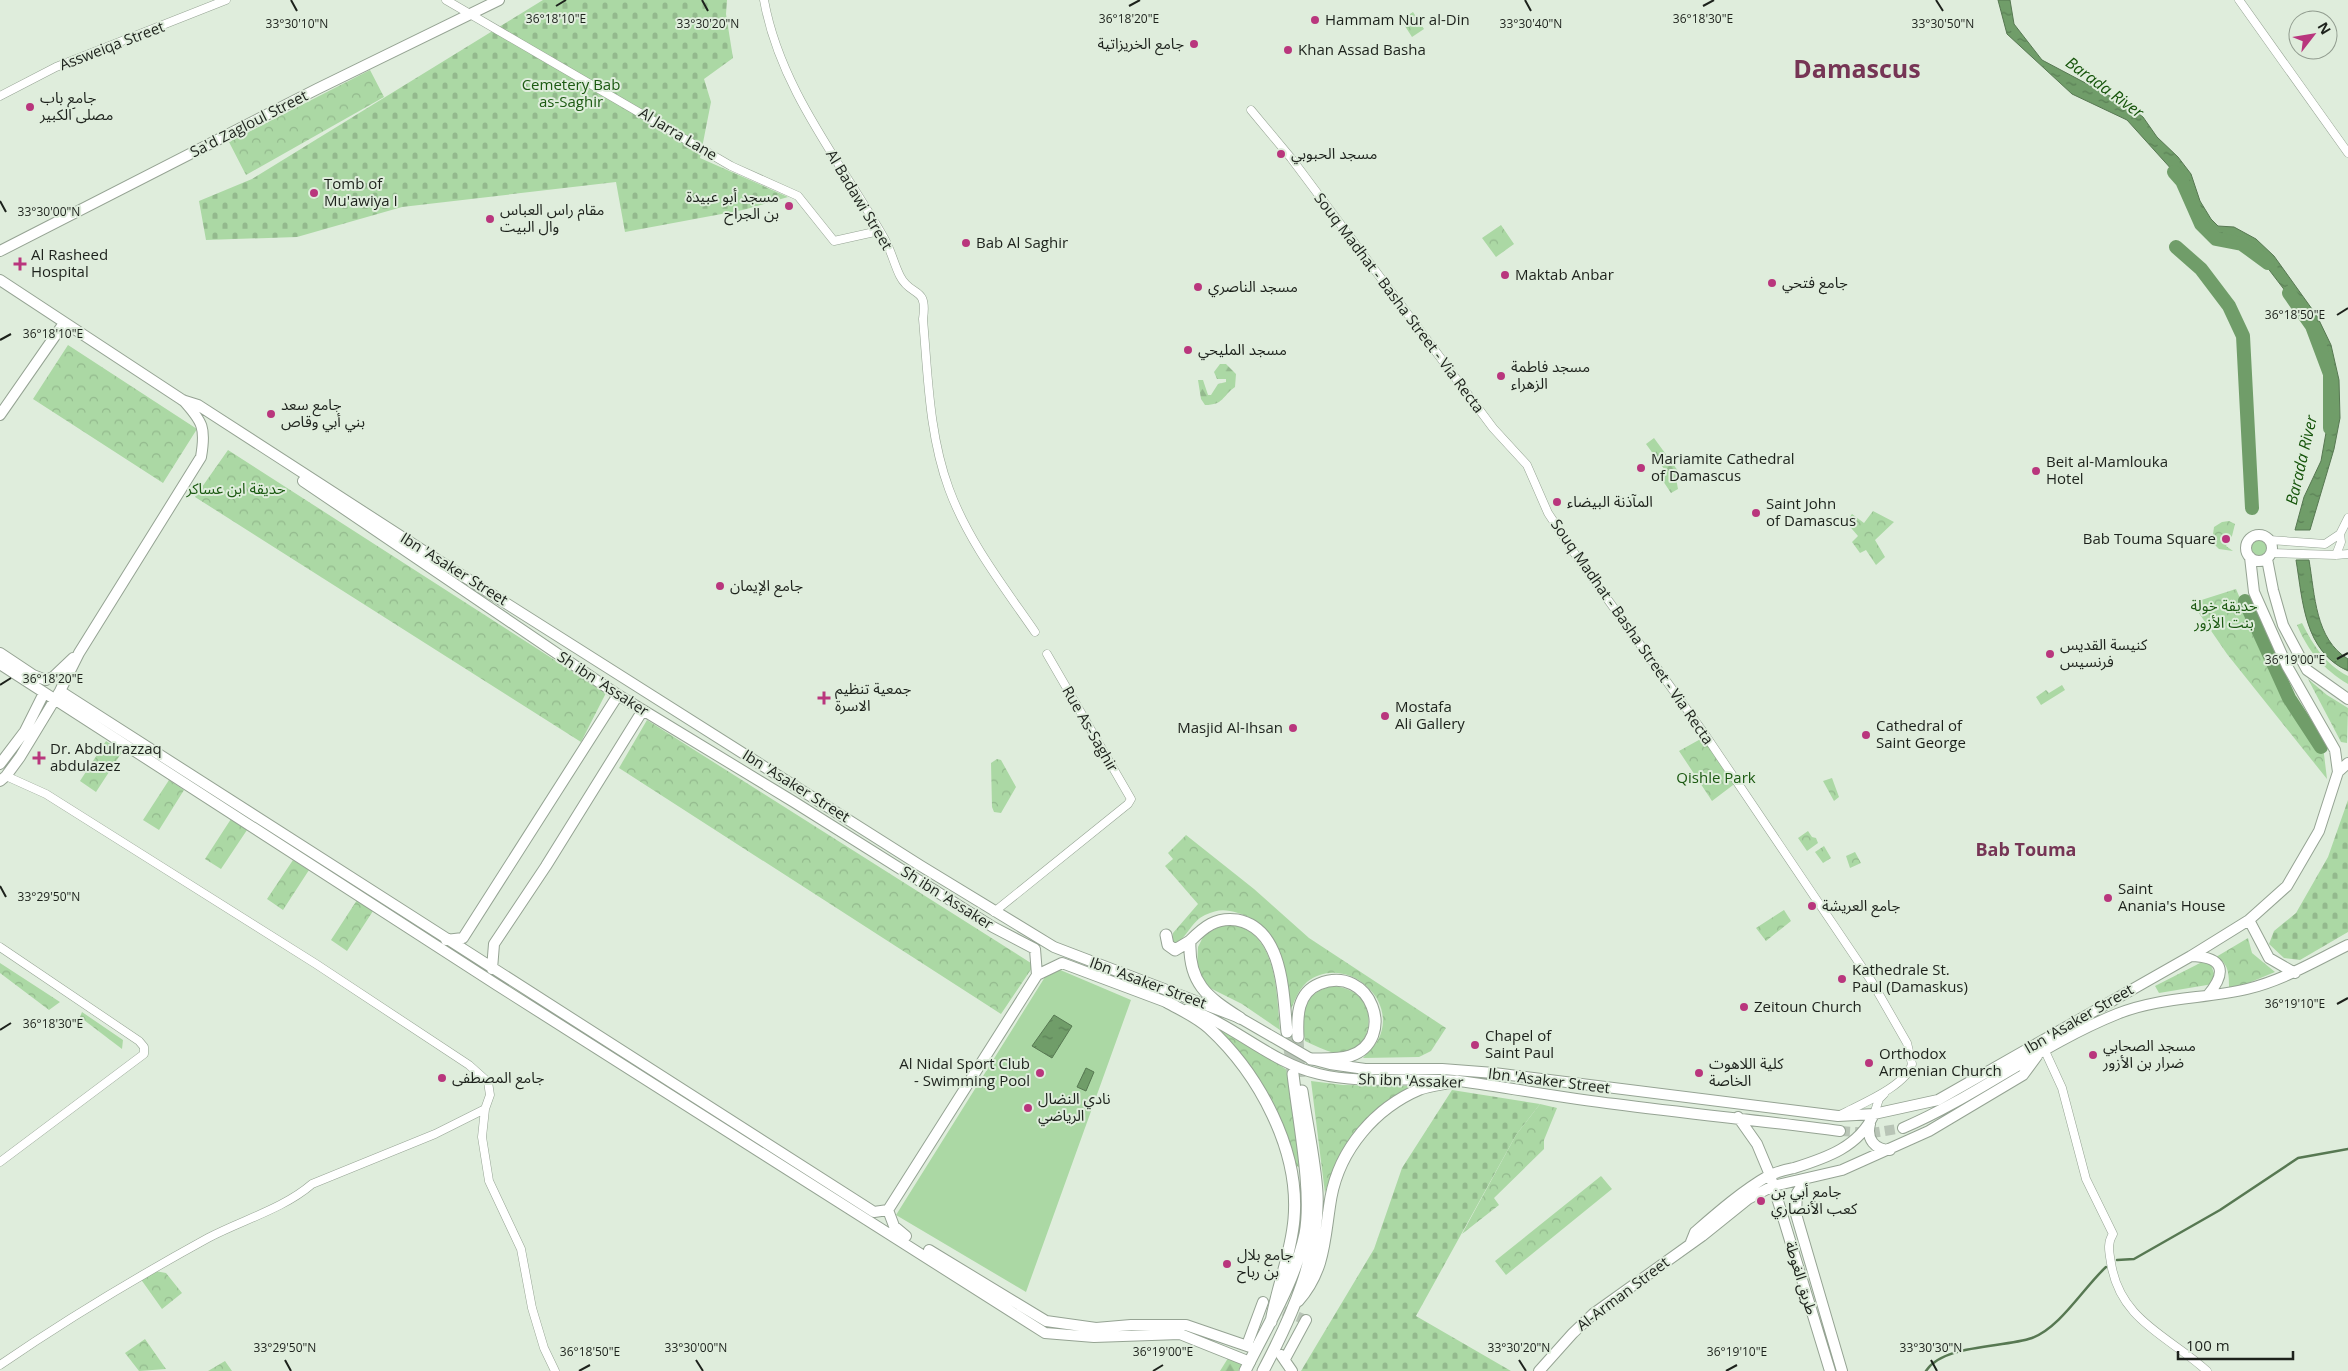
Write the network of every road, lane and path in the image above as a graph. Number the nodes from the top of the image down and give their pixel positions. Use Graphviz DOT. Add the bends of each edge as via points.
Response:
graph roads {
  1 [pos="226,0"];
  2 [pos="446,0"];
  3 [pos="499,0"];
  4 [pos="764,0"];
  5 [pos="2239,0"];
  6 [pos="471,14"];
  7 [pos="0,96"];
  8 [pos="1251,110"];
  9 [pos="2348,153"];
  10 [pos="879,231"];
  11 [pos="0,251"];
  12 [pos="0,280"];
  13 [pos="64,323"];
  14 [pos="182,400"];
  15 [pos="0,415"];
  16 [pos="2348,518"];
  17 [pos="2340,534"];
  18 [pos="2270,540"];
  19 [pos="2348,554"];
  20 [pos="2336,555"];
  21 [pos="2269,556"];
  22 [pos="2250,557"];
  23 [pos="1035,632"];
  24 [pos="0,653"];
  25 [pos="79,653"];
  26 [pos="1047,654"];
  27 [pos="0,664"];
  28 [pos="44,693"];
  29 [pos="57,695"];
  30 [pos="618,695"];
  31 [pos="2348,699"];
  32 [pos="642,710"];
  33 [pos="1,763"];
  34 [pos="2348,763"];
  35 [pos="2338,772"];
  36 [pos="3,779"];
  37 [pos="994,912"];
  38 [pos="2249,920"];
  39 [pos="1166,935"];
  40 [pos="446,940"];
  41 [pos="1190,941"];
  42 [pos="2348,945"];
  43 [pos="0,947"];
  44 [pos="2191,956"];
  45 [pos="492,969"];
  46 [pos="2294,973"];
  47 [pos="1037,975"];
  48 [pos="2208,995"];
  49 [pos="1167,1002"];
  50 [pos="1240,1018"];
  51 [pos="1287,1032"];
  52 [pos="1298,1037"];
  53 [pos="2041,1054"];
  54 [pos="1311,1059"];
  55 [pos="1457,1081"];
  56 [pos="1889,1089"];
  57 [pos="485,1109"];
  58 [pos="1838,1116"];
  59 [pos="1738,1117"];
  60 [pos="1872,1119"];
  61 [pos="1903,1128"];
  62 [pos="1840,1131"];
  63 [pos="1890,1150"];
  64 [pos="0,1162"];
  65 [pos="1770,1175"];
  66 [pos="1806,1179"];
  67 [pos="1773,1186"];
  68 [pos="888,1210"];
  69 [pos="1691,1242"];
  70 [pos="1263,1302"];
  71 [pos="1293,1306"];
  72 [pos="1306,1320"];
  73 [pos="1270,1322"];
  74 [pos="1251,1347"];
  75 [pos="1275,1349"];
  76 [pos="1285,1359"];
  77 [pos="0,1365"];
  78 [pos="1247,1366"];
  79 [pos="555,1371"];
  80 [pos="1263,1371"];
  81 [pos="1292,1371"];
  82 [pos="1539,1371"];
  83 [pos="1830,1371"];
  84 [pos="1842,1371"];
  85 [pos="2207,1371"];
  1 -- 7 [label="street, Assweiqa Street" via="49,70"];
  2 -- 6 [label="street, Al Jarra Lane"];
  3 -- 6 [label="main road, Sa'd Zagloul Street"];
  4 -- 10 [label="street, Al Badawi Street" via="796,91"];
  5 -- 9 [label="street"];
  6 -- 10 [label="street, Al Jarra Lane" via="731,166 798,196 834,241"];
  6 -- 11 [label="main road, Sa'd Zagloul Street"];
  8 -- 56 [label="street, Souq Madhat - Basha Street - Via Recta" via="1291,158 1492,428 1527,465 1548,513 1575,554 1706,736 1872,982 1907,1043 1913,1061 1908,1074"];
  10 -- 23 [label="street, Al Badawi Street" via="901,278 919,294 925,306 923,319 932,423 948,488 967,529"];
  12 -- 13 [label="main road, Ibn 'Asaker Street"];
  13 -- 14 [label="main road, Ibn 'Asaker Street"];
  13 -- 15 [label="main road"];
  14 -- 25 [label="main road" via="203,426 201,457"];
  14 -- 30 [label="main road, Sh ibn 'Assaker"];
  14 -- 37 [label="main road, Ibn 'Asaker Street" via="198,405"];
  16 -- 17 [label="street"];
  17 -- 18 [label="street" via="2325,544"];
  17 -- 20 [label="street"];
  18 -- 21 [label="main road"];
  18 -- 22 [label="main road" via="2259,535 2251,538 2246,549"];
  19 -- 20 [label="street"];
  20 -- 21 [label="street"];
  21 -- 22 [label="main road" via="2256,561"];
  21 -- 31 [label="main road" via="2273,590 2283,625 2306,670"];
  22 -- 35 [label="main road" via="2254,592 2287,666 2334,750"];
  24 -- 25 [label="main road" via="46,680"];
  25 -- 29 [label="main road"];
  26 -- 37 [label="street, Rue As-Saghir" via="1130,799 1128,804"];
  27 -- 28 [label="main road"];
  28 -- 29 [label="main road"];
  28 -- 33 [label="main road" via="25,731"];
  29 -- 36 [label="main road"];
  29 -- 40 [label="main road"];
  29 -- 78 [label="main road" via="497,986 1045,1333 1094,1337 1180,1334"];
  30 -- 32 [label="main road, Sh ibn 'Assaker"];
  30 -- 40 [label="main road" via="463,938"];
  32 -- 45 [label="main road" via="494,944"];
  32 -- 47 [label="main road, Sh ibn 'Assaker" via="993,928 1035,950"];
  34 -- 35 [label="main road"];
  35 -- 38 [label="main road, Ibn 'Asaker Street" via="2319,831 2287,886"];
  36 -- 57 [label="street" via="46,794 316,964 469,1065 488,1082 490,1095"];
  37 -- 50 [label="main road, Ibn 'Asaker Street" via="1054,947"];
  38 -- 44 [label="main road, Ibn 'Asaker Street"];
  38 -- 46 [label="main road" via="2269,958"];
  39 -- 41 [label="highway" via="1168,945 1175,950"];
  40 -- 45 [label="main road"];
  41 -- 50 [label="highway" via="1191,966 1198,984 1216,1002"];
  41 -- 51 [label="highway" via="1219,920 1241,921 1261,933 1274,952 1279,968"];
  42 -- 46 [label="main road"];
  43 -- 64 [label="street" via="139,1041 144,1047 144,1054"];
  44 -- 48 [label="main road" via="2208,957 2219,968 2220,980"];
  44 -- 60 [label="main road, Ibn 'Asaker Street" via="1938,1100"];
  45 -- 68 [label="main road" via="867,1210"];
  46 -- 48 [label="main road" via="2248,988"];
  47 -- 49 [label="main road, Sh ibn 'Assaker" via="1062,963"];
  47 -- 68 [label="main road"];
  48 -- 53 [label="main road" via="2159,1002 2120,1013"];
  49 -- 55 [label="main road, Sh ibn 'Assaker" via="1216,1020 1283,1061 1320,1074 1359,1080"];
  49 -- 73 [label="highway" via="1208,1026 1237,1058 1270,1110 1286,1148 1294,1184 1294,1220 1286,1268 1276,1291"];
  50 -- 54 [label="main road, Ibn 'Asaker Street"];
  52 -- 54 [label="highway" via="1296,1017 1304,996 1312,988 1328,981 1348,981 1370,1000 1376,1022 1365,1046 1351,1056"];
  53 -- 61 [label="main road" via="1934,1115"];
  53 -- 63 [label="main road, Al-Arman Street" via="2023,1075 1965,1111"];
  53 -- 85 [label="street" via="2062,1088 2086,1179 2113,1234 2108,1241 2109,1251 2112,1274 2119,1290 2143,1322"];
  54 -- 58 [label="main road, Ibn 'Asaker Street" via="1365,1068 1442,1069 1494,1074"];
  55 -- 59 [label="main road, Sh ibn 'Assaker" via="1616,1104"];
  55 -- 71 [label="highway" via="1421,1089 1407,1096 1365,1127 1347,1151 1335,1182 1322,1258 1309,1288"];
  56 -- 58 [label="street"];
  56 -- 60 [label="street" via="1878,1099"];
  57 -- 77 [label="street" via="435,1134 312,1184 298,1196 232,1225 66,1320"];
  57 -- 79 [label="street" via="482,1137 489,1181 521,1249 532,1308"];
  58 -- 60 [label="main road, Ibn 'Asaker Street"];
  59 -- 62 [label="main road, Sh ibn 'Assaker"];
  59 -- 65 [label="main road, طريق الغوطة" via="1757,1144"];
  60 -- 63 [label="main road" via="1869,1133 1872,1141 1881,1149"];
  60 -- 65 [label="main road, Al-Arman Street" via="1853,1142 1833,1155"];
  63 -- 66 [label="main road, Al-Arman Street" via="1842,1170"];
  65 -- 67 [label="main road, طريق الغوطة"];
  65 -- 69 [label="main road, Al-Arman Street" via="1697,1230"];
  66 -- 67 [label="main road, Al-Arman Street"];
  66 -- 84 [label="main road" via="1797,1193 1796,1214"];
  67 -- 69 [label="main road, Al-Arman Street" via="1748,1199"];
  67 -- 83 [label="main road, طريق الغوطة"];
  68 -- 74 [label="main road" via="900,1232 1046,1321 1096,1328 1186,1324"];
  69 -- 82 [label="main road, Al-Arman Street" via="1593,1314 1572,1332"];
  70 -- 74 [label="main road"];
  71 -- 73 [label="highway" via="1311,1250 1317,1193 1296,1075 1306,1224 1292,1278"];
  71 -- 75 [label="highway"];
  72 -- 76 [label="main road"];
  73 -- 74 [label="highway"];
  74 -- 78 [label="highway"];
  75 -- 76 [label="main road"];
  75 -- 80 [label="highway"];
  76 -- 81 [label="main road"];
}
